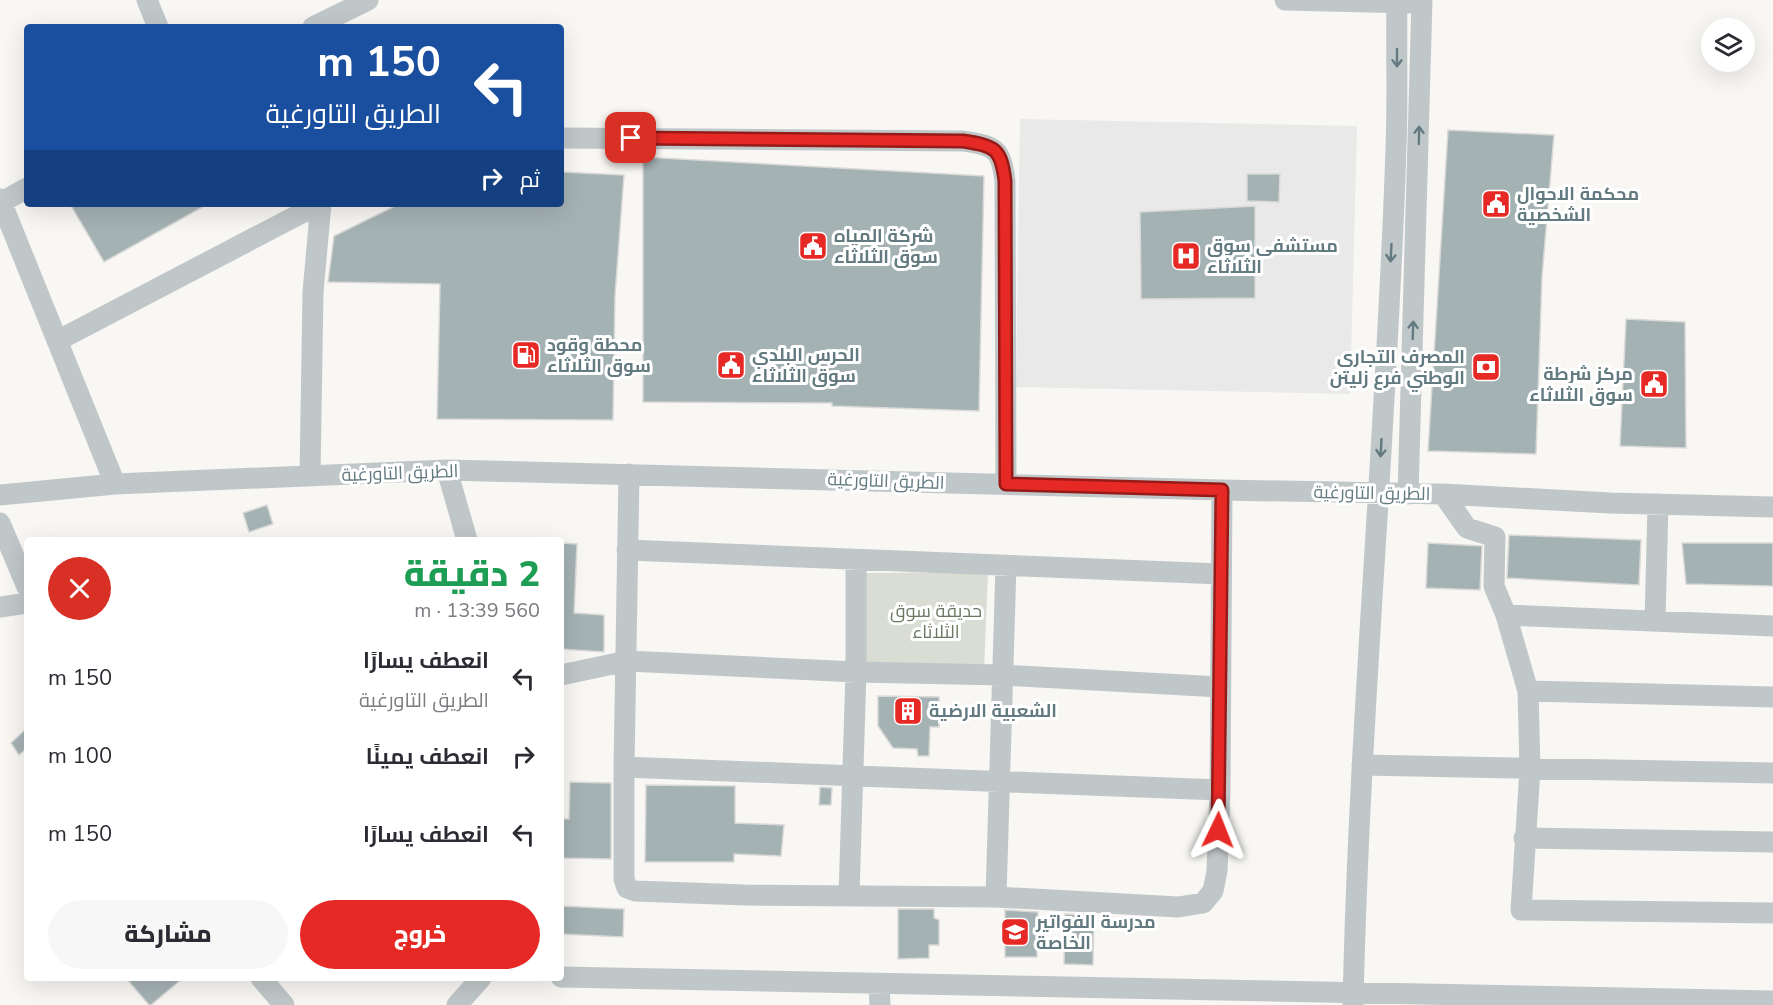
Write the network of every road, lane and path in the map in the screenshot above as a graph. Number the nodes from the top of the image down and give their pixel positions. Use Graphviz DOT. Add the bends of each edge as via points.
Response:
graph roads {
  1 [pos="147,0"];
  2 [pos="368,0"];
  3 [pos="1285,0"];
  4 [pos="1397,1"];
  5 [pos="1422,1"];
  6 [pos="157,24"];
  7 [pos="319,24"];
  8 [pos="564,138"];
  9 [pos="24,190"];
  10 [pos="1,201"];
  11 [pos="314,207"];
  12 [pos="320,207"];
  13 [pos="57,341"];
  14 [pos="447,470"];
  15 [pos="629,474"];
  16 [pos="310,476"];
  17 [pos="115,484"];
  18 [pos="1006,484"];
  19 [pos="1222,490"];
  20 [pos="1379,494"];
  21 [pos="1408,494"];
  22 [pos="1443,494"];
  23 [pos="0,495"];
  24 [pos="1658,504"];
  25 [pos="1773,507"];
  26 [pos="0,523"];
  27 [pos="466,537"];
  28 [pos="627,550"];
  29 [pos="856,560"];
  30 [pos="1006,565"];
  31 [pos="1221,574"];
  32 [pos="24,580"];
  33 [pos="24,603"];
  34 [pos="0,607"];
  35 [pos="1506,615"];
  36 [pos="1655,621"];
  37 [pos="1773,626"];
  38 [pos="627,661"];
  39 [pos="856,672"];
  40 [pos="564,674"];
  41 [pos="1002,675"];
  42 [pos="1220,687"];
  43 [pos="1528,691"];
  44 [pos="1773,697"];
  45 [pos="1362,765"];
  46 [pos="624,767"];
  47 [pos="1530,769"];
  48 [pos="1773,773"];
  49 [pos="852,776"];
  50 [pos="999,782"];
  51 [pos="1220,790"];
  52 [pos="1524,838"];
  53 [pos="1773,842"];
  54 [pos="849,895"];
  55 [pos="996,897"];
  56 [pos="1773,913"];
  57 [pos="564,977"];
  58 [pos="264,981"];
  59 [pos="478,981"];
  60 [pos="879,984"];
  61 [pos="1353,999"];
  62 [pos="1773,1001"];
  63 [pos="284,1005"];
  64 [pos="457,1005"];
  65 [pos="880,1005"];
  1 -- 6 [label="street"];
  2 -- 7 [label="street"];
  3 -- 4 [label="street"];
  4 -- 5 [label="street"];
  4 -- 20 [label="street, one-way" via="1396,146"];
  21 -- 5 [label="street, one-way"];
  8 -- 18 [label="street" via="963,141 995,150 1002,161 1005,181"];
  9 -- 10 [label="street"];
  10 -- 13 [label="street"];
  11 -- 13 [label="street"];
  12 -- 16 [label="street" via="313,291"];
  13 -- 17 [label="street"];
  14 -- 15 [label="street, الطريق التاورغية"];
  14 -- 16 [label="street, الطريق التاورغية"];
  14 -- 27 [label="street"];
  15 -- 18 [label="street, الطريق التاورغية"];
  15 -- 28 [label="street"];
  16 -- 17 [label="street, الطريق التاورغية"];
  17 -- 23 [label="street, الطريق التاورغية"];
  18 -- 19 [label="street, الطريق التاورغية"];
  19 -- 20 [label="street, الطريق التاورغية"];
  19 -- 31 [label="street"];
  20 -- 21 [label="street, الطريق التاورغية"];
  20 -- 45 [label="street"];
  21 -- 22 [label="street, الطريق التاورغية"];
  22 -- 24 [label="street, الطريق التاورغية"];
  22 -- 35 [label="street" via="1467,528 1495,537 1494,586"];
  24 -- 25 [label="street, الطريق التاورغية"];
  24 -- 36 [label="street"];
  26 -- 32 [label="street"];
  28 -- 29 [label="street"];
  28 -- 38 [label="street"];
  29 -- 30 [label="street"];
  29 -- 39 [label="street"];
  30 -- 31 [label="street"];
  30 -- 41 [label="street"];
  31 -- 42 [label="street"];
  33 -- 34 [label="street"];
  35 -- 36 [label="street"];
  35 -- 43 [label="street"];
  36 -- 37 [label="street"];
  38 -- 39 [label="street"];
  38 -- 40 [label="street"];
  38 -- 46 [label="street"];
  39 -- 41 [label="street"];
  39 -- 49 [label="street"];
  41 -- 42 [label="street"];
  41 -- 50 [label="street"];
  42 -- 51 [label="street"];
  43 -- 44 [label="street"];
  43 -- 47 [label="street"];
  45 -- 47 [label="street"];
  45 -- 61 [label="street"];
  46 -- 49 [label="street"];
  46 -- 54 [label="street" via="627,888 745,895"];
  47 -- 48 [label="street"];
  47 -- 52 [label="street"];
  49 -- 50 [label="street"];
  49 -- 54 [label="street"];
  50 -- 51 [label="street"];
  50 -- 55 [label="street"];
  51 -- 55 [label="street" via="1217,871 1213,891 1203,903 1178,908"];
  52 -- 53 [label="street"];
  52 -- 56 [label="street" via="1521,910"];
  54 -- 55 [label="street"];
  57 -- 60 [label="street"];
  58 -- 63 [label="street"];
  59 -- 64 [label="street"];
  60 -- 61 [label="street"];
  60 -- 65 [label="street"];
  61 -- 62 [label="street"];
}
